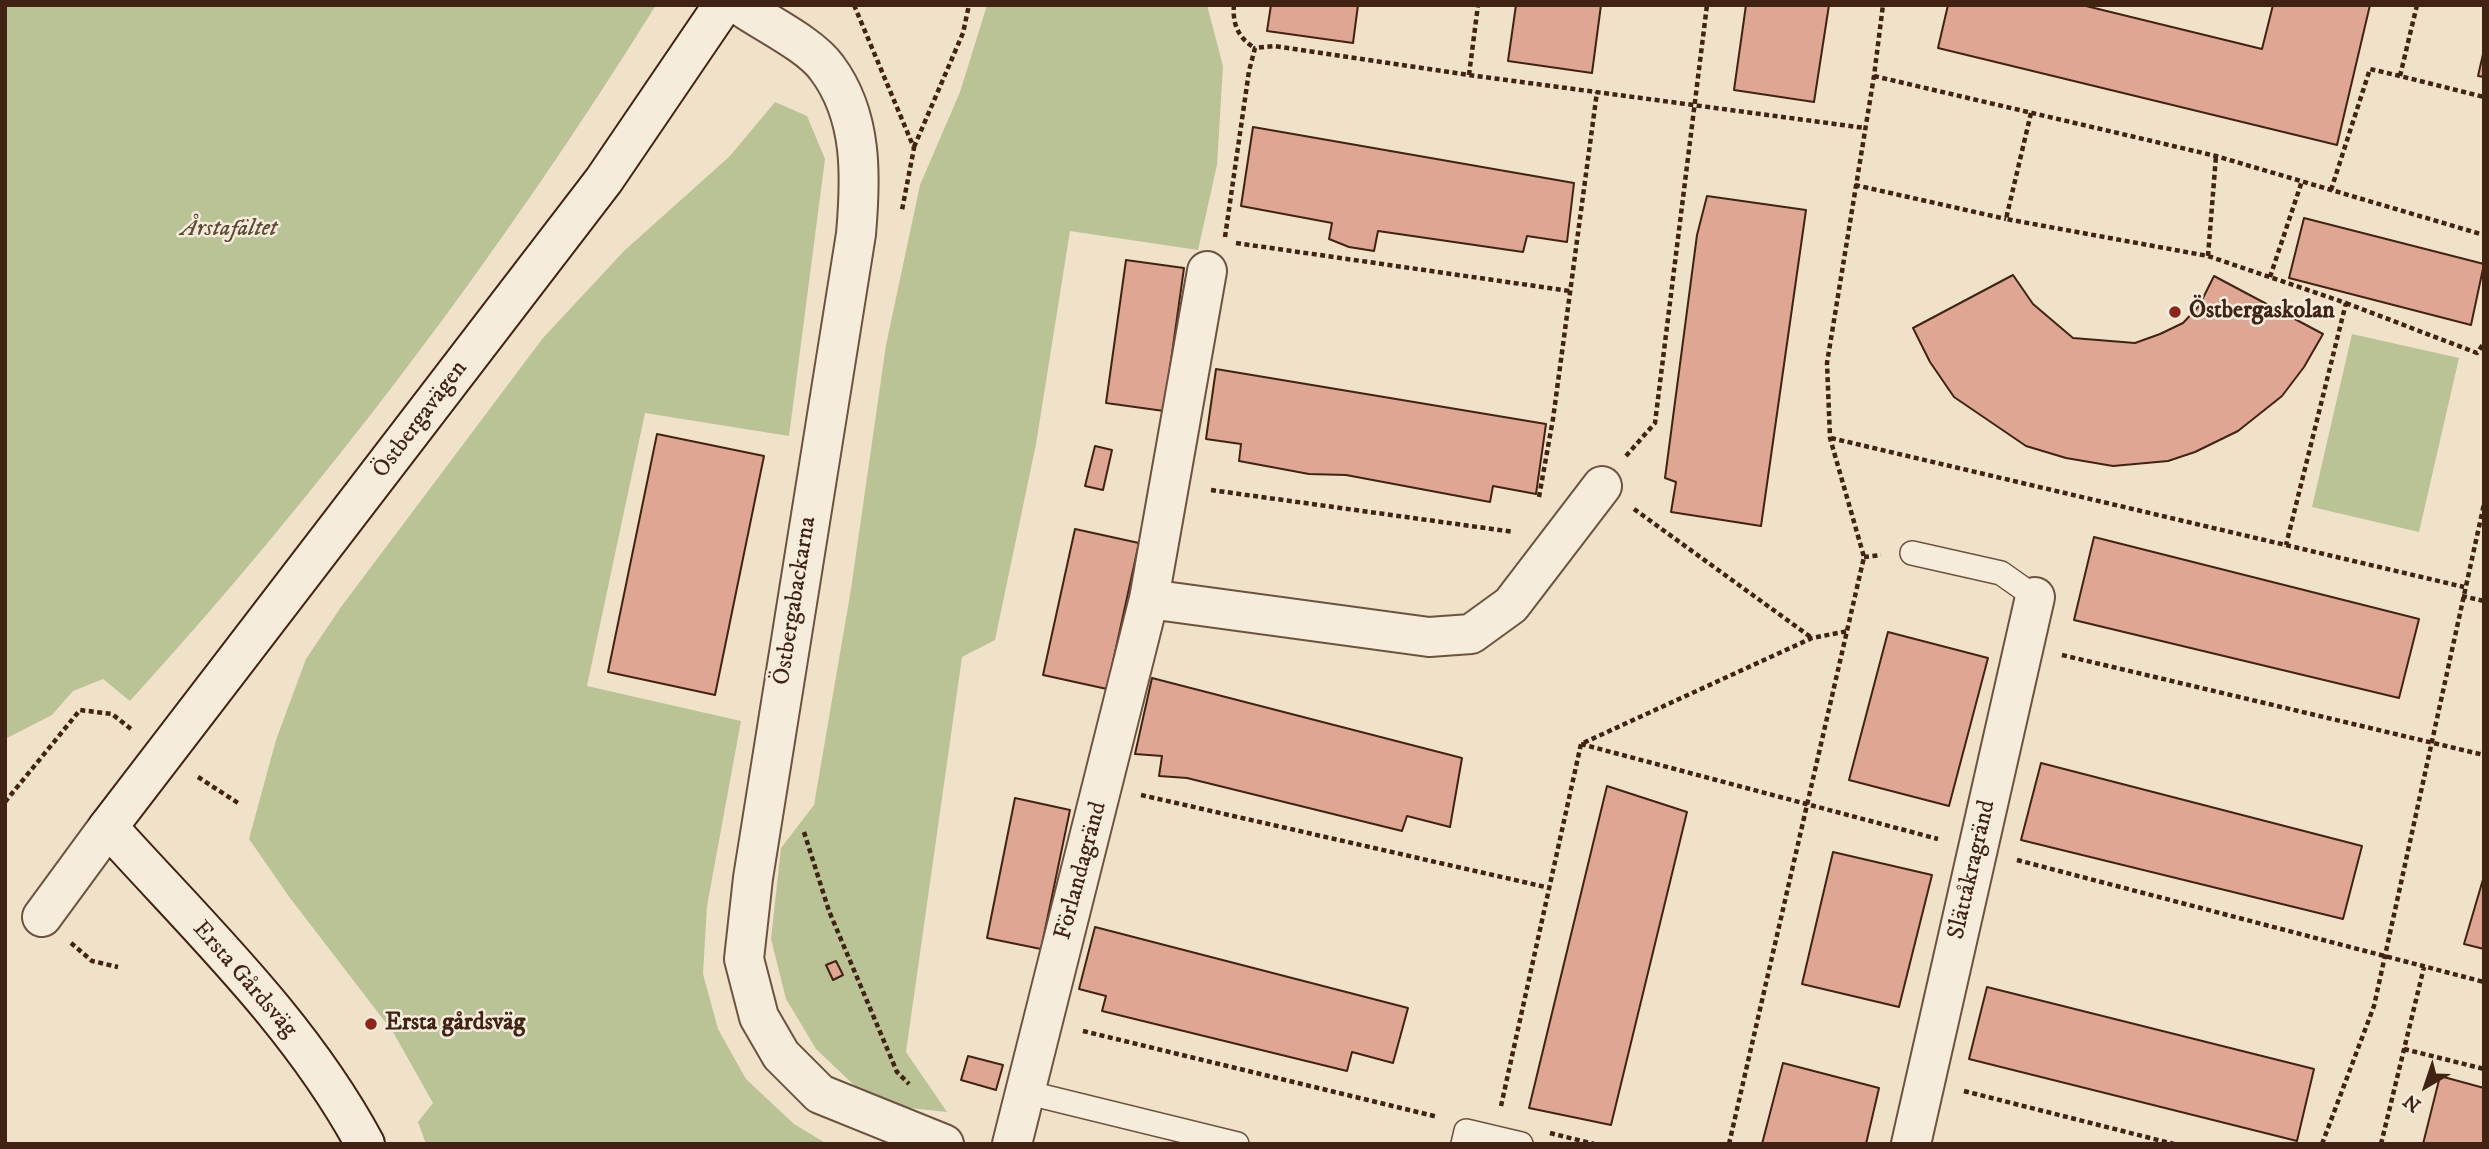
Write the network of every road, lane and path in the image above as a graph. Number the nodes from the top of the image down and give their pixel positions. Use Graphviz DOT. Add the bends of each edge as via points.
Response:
graph roads {
  1 [pos="723,5"];
  2 [pos="738,5"];
  3 [pos="854,5"];
  4 [pos="969,5"];
  5 [pos="1234,5"];
  6 [pos="1478,5"];
  7 [pos="1707,5"];
  8 [pos="1882,5"];
  9 [pos="2417,5"];
  10 [pos="1255,48"];
  11 [pos="1469,75"];
  12 [pos="1874,76"];
  13 [pos="2400,76"];
  14 [pos="1597,92"];
  15 [pos="2484,97"];
  16 [pos="1692,105"];
  17 [pos="2031,113"];
  18 [pos="1865,128"];
  19 [pos="914,148"];
  20 [pos="2216,156"];
  21 [pos="2302,181"];
  22 [pos="1855,185"];
  23 [pos="2331,190"];
  24 [pos="901,216"];
  25 [pos="2006,219"];
  26 [pos="2484,235"];
  27 [pos="2208,256"];
  28 [pos="1208,271"];
  29 [pos="2270,277"];
  30 [pos="1570,291"];
  31 [pos="2346,303"];
  32 [pos="2484,344"];
  33 [pos="1830,438"];
  34 [pos="1168,484"];
  35 [pos="1602,486"];
  36 [pos="2484,504"];
  37 [pos="1547,537"];
  38 [pos="2286,545"];
  39 [pos="1912,553"];
  40 [pos="2464,587"];
  41 [pos="2462,596"];
  42 [pos="2035,597"];
  43 [pos="1149,599"];
  44 [pos="2484,601"];
  45 [pos="1848,631"];
  46 [pos="1812,638"];
  47 [pos="2024,646"];
  48 [pos="2430,742"];
  49 [pos="1581,744"];
  50 [pos="2484,755"];
  51 [pos="165,756"];
  52 [pos="1104,787"];
  53 [pos="5,802"];
  54 [pos="238,803"];
  55 [pos="1805,804"];
  56 [pos="801,824"];
  57 [pos="108,827"];
  58 [pos="1978,849"];
  59 [pos="1550,888"];
  60 [pos="42,917"];
  61 [pos="2385,957"];
  62 [pos="118,967"];
  63 [pos="2424,967"];
  64 [pos="2484,982"];
  65 [pos="1042,1021"];
  66 [pos="2404,1049"];
  67 [pos="2484,1069"];
  68 [pos="1926,1081"];
  69 [pos="914,1088"];
  70 [pos="1025,1092"];
  71 [pos="1501,1108"];
  72 [pos="1450,1117"];
  73 [pos="1546,1132"];
  74 [pos="365,1144"];
  75 [pos="944,1144"];
  76 [pos="1012,1144"];
  77 [pos="1237,1144"];
  78 [pos="1463,1144"];
  79 [pos="1521,1144"];
  80 [pos="1594,1144"];
  81 [pos="1730,1144"];
  82 [pos="1911,1144"];
  83 [pos="2174,1144"];
  84 [pos="2322,1144"];
  85 [pos="2381,1144"];
  1 -- 51 [label="street, Östbergavägen" via="604,180"];
  2 -- 75 [label="street, Östbergabackarna" via="826,66 851,111 860,176 856,234 759,837 744,959 759,1017 781,1055 820,1094"];
  3 -- 19 [label="path"];
  4 -- 19 [label="path" via="963,33"];
  5 -- 10 [label="path" via="1233,16 1243,41"];
  6 -- 11 [label="path"];
  7 -- 16 [label="path"];
  8 -- 12 [label="path"];
  9 -- 13 [label="path"];
  10 -- 11 [label="path" via="1274,46"];
  10 -- 30 [label="path" via="1225,241"];
  11 -- 14 [label="path"];
  12 -- 17 [label="path"];
  12 -- 18 [label="path"];
  13 -- 15 [label="path"];
  13 -- 23 [label="path" via="2370,69"];
  14 -- 16 [label="path"];
  14 -- 30 [label="path"];
  16 -- 18 [label="path"];
  16 -- 35 [label="path" via="1655,422"];
  17 -- 20 [label="path"];
  17 -- 25 [label="path"];
  18 -- 22 [label="path"];
  19 -- 24 [label="path"];
  20 -- 21 [label="path"];
  20 -- 27 [label="path"];
  21 -- 23 [label="path"];
  21 -- 29 [label="path"];
  22 -- 25 [label="path"];
  22 -- 33 [label="path" via="1828,363"];
  23 -- 26 [label="path"];
  25 -- 27 [label="path"];
  27 -- 29 [label="path"];
  28 -- 34 [label="street, Förlandagränd"];
  29 -- 31 [label="path"];
  30 -- 37 [label="path" via="1553,419"];
  31 -- 32 [label="path" via="2477,353"];
  31 -- 38 [label="path"];
  33 -- 38 [label="path"];
  33 -- 45 [label="path" via="1864,557"];
  34 -- 37 [label="path"];
  34 -- 43 [label="street, Förlandagränd"];
  35 -- 37 [label="street"];
  35 -- 46 [label="path"];
  36 -- 40 [label="path"];
  37 -- 43 [label="street" via="1511,605 1471,634 1429,637"];
  38 -- 40 [label="path"];
  39 -- 42 [label="lane" via="2001,573"];
  40 -- 41 [label="path"];
  41 -- 44 [label="path"];
  41 -- 48 [label="path"];
  42 -- 47 [label="street, Slättåkragränd"];
  43 -- 52 [label="street, Förlandagränd"];
  45 -- 46 [label="path"];
  45 -- 55 [label="path"];
  46 -- 49 [label="path"];
  47 -- 48 [label="path"];
  47 -- 58 [label="street, Slättåkragränd"];
  48 -- 50 [label="path"];
  48 -- 61 [label="path"];
  49 -- 55 [label="path"];
  49 -- 59 [label="path"];
  51 -- 53 [label="path" via="112,713 80,710"];
  51 -- 54 [label="path"];
  51 -- 57 [label="street, Östbergavägen"];
  52 -- 59 [label="path"];
  52 -- 65 [label="street, Förlandagränd"];
  55 -- 58 [label="path"];
  55 -- 81 [label="path"];
  56 -- 69 [label="path" via="829,911 897,1072"];
  57 -- 60 [label="street, Östbergavägen"];
  57 -- 74 [label="street, Ersta Gårdsväg" via="259,990"];
  58 -- 61 [label="path"];
  58 -- 68 [label="street, Slättåkragränd"];
  59 -- 71 [label="path"];
  60 -- 62 [label="path" via="92,961"];
  61 -- 63 [label="path"];
  61 -- 84 [label="path" via="2374,1006"];
  63 -- 64 [label="path"];
  63 -- 66 [label="path"];
  65 -- 70 [label="street, Förlandagränd"];
  65 -- 72 [label="path" via="1426,1116"];
  66 -- 67 [label="path"];
  66 -- 85 [label="path"];
  68 -- 82 [label="street, Slättåkragränd"];
  68 -- 83 [label="path"];
  70 -- 76 [label="street, Förlandagränd"];
  70 -- 77 [label="lane"];
  73 -- 80 [label="path"];
  78 -- 79 [label="lane" via="1466,1131"];
}
